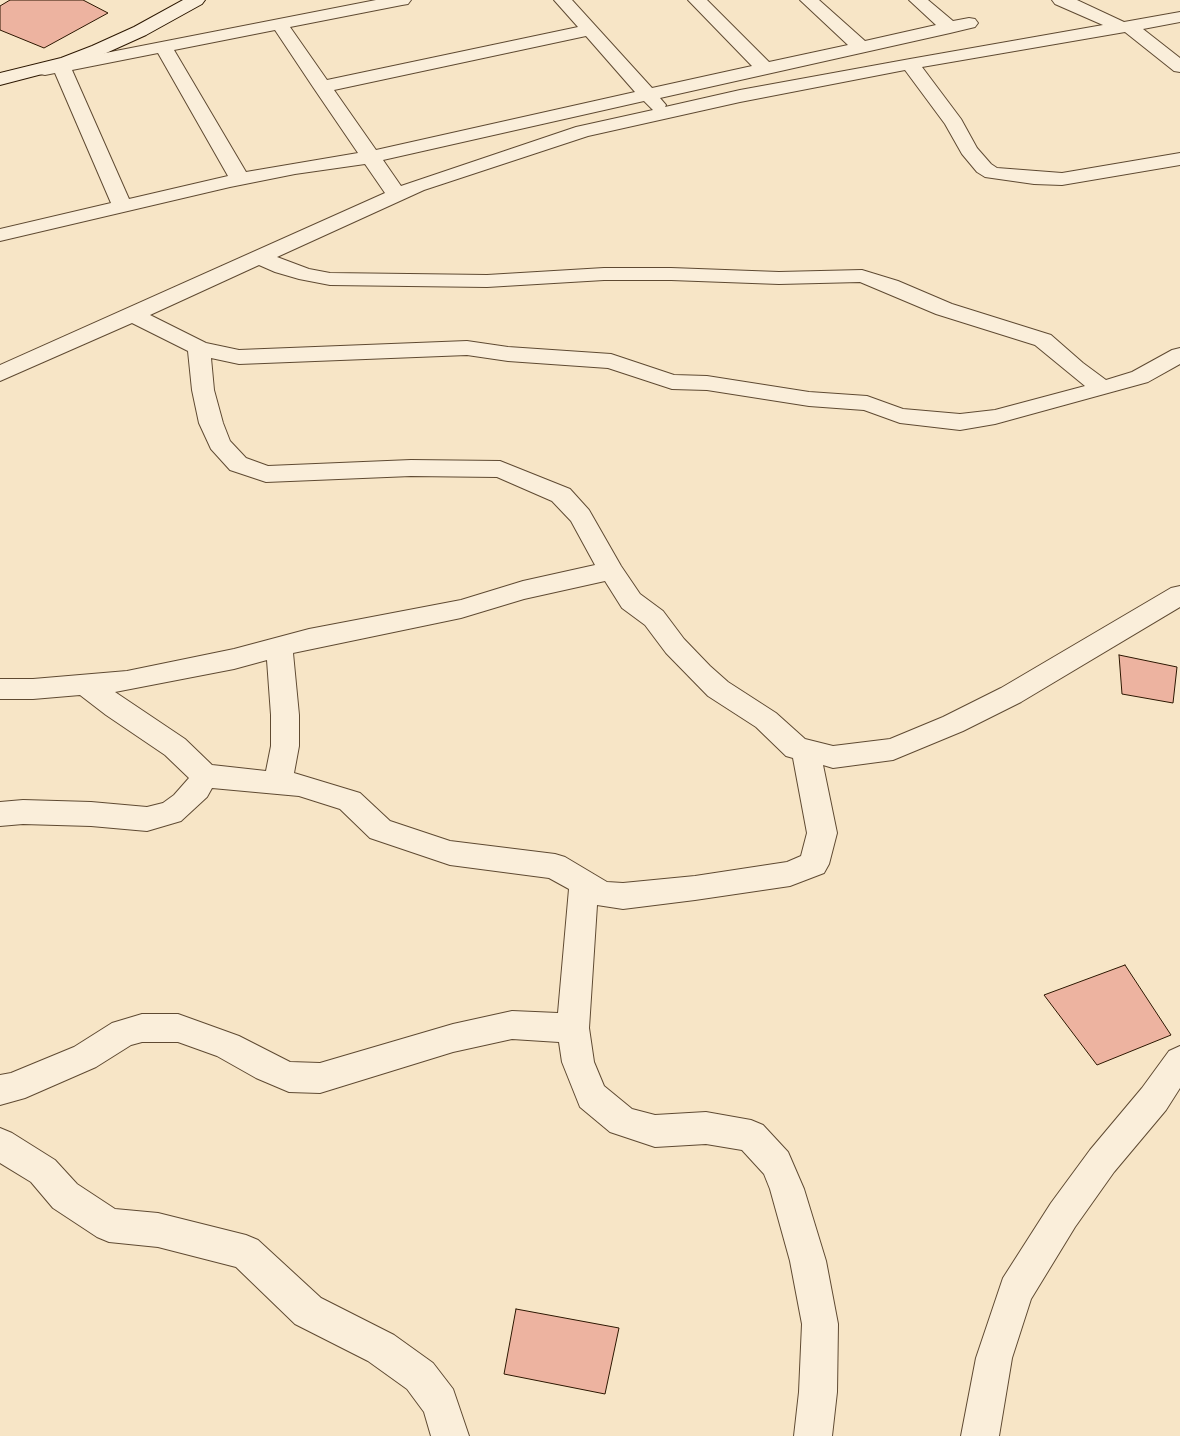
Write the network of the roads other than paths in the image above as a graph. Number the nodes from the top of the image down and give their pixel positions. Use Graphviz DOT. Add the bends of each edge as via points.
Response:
graph roads {
  1 [pos="196,0"];
  2 [pos="402,0"];
  3 [pos="563,0"];
  4 [pos="697,0"];
  5 [pos="808,0"];
  6 [pos="918,0"];
  7 [pos="1061,0"];
  8 [pos="1180,17"];
  9 [pos="969,23"];
  10 [pos="279,24"];
  11 [pos="1124,27"];
  12 [pos="950,28"];
  13 [pos="590,30"];
  14 [pos="163,46"];
  15 [pos="861,47"];
  16 [pos="910,64"];
  17 [pos="61,66"];
  18 [pos="1180,66"];
  19 [pos="764,68"];
  20 [pos="6,77"];
  21 [pos="322,87"];
  22 [pos="648,94"];
  23 [pos="664,113"];
  24 [pos="370,157"];
  25 [pos="1180,159"];
  26 [pos="240,179"];
  27 [pos="397,195"];
  28 [pos="123,207"];
  29 [pos="2,229"];
  30 [pos="260,257"];
  31 [pos="131,314"];
  32 [pos="199,348"];
  33 [pos="1180,355"];
  34 [pos="4,370"];
  35 [pos="1104,388"];
  36 [pos="610,571"];
  37 [pos="1180,595"];
  38 [pos="279,647"];
  39 [pos="86,685"];
  40 [pos="0,689"];
  41 [pos="806,750"];
  42 [pos="204,775"];
  43 [pos="278,784"];
  44 [pos="0,814"];
  45 [pos="584,883"];
  46 [pos="573,1028"];
  47 [pos="1180,1061"];
  48 [pos="0,1090"];
  49 [pos="0,1144"];
  50 [pos="450,1436"];
  51 [pos="813,1436"];
  52 [pos="980,1436"];
  1 -- 20 [label="street" via="98,50 67,62"];
  2 -- 10 [label="street"];
  3 -- 13 [label="street"];
  4 -- 19 [label="street"];
  5 -- 15 [label="street"];
  6 -- 12 [label="street"];
  7 -- 11 [label="street"];
  8 -- 11 [label="street"];
  9 -- 12 [label="street"];
  10 -- 14 [label="street"];
  10 -- 21 [label="street"];
  11 -- 16 [label="street"];
  11 -- 18 [label="street"];
  12 -- 15 [label="street"];
  13 -- 21 [label="street"];
  13 -- 22 [label="street"];
  14 -- 17 [label="street"];
  14 -- 26 [label="street"];
  15 -- 19 [label="street"];
  16 -- 23 [label="street"];
  16 -- 25 [label="street" via="970,150 992,173 1062,179"];
  17 -- 20 [label="street"];
  17 -- 28 [label="street"];
  19 -- 22 [label="street"];
  21 -- 24 [label="street"];
  22 -- 23 [label="street"];
  22 -- 24 [label="street"];
  23 -- 27 [label="street" via="583,131"];
  24 -- 26 [label="street"];
  24 -- 27 [label="street"];
  26 -- 28 [label="street"];
  27 -- 30 [label="street"];
  28 -- 29 [label="street"];
  30 -- 31 [label="street"];
  30 -- 35 [label="street" via="282,268 330,279 487,281 604,274 779,278 862,276 944,309 1043,340"];
  31 -- 32 [label="street"];
  31 -- 34 [label="street"];
  32 -- 35 [label="street" via="239,357 467,348 611,361 672,382 707,383 809,399 867,403 900,416 960,422 995,417"];
  32 -- 36 [label="street" via="203,390 211,423 220,444 238,464 266,474 411,468 500,469 561,495 580,516"];
  33 -- 35 [label="street" via="1140,377"];
  36 -- 38 [label="street" via="523,590 461,609"];
  36 -- 41 [label="street" via="631,601 654,618 675,646 712,684 766,720 796,748"];
  37 -- 41 [label="street" via="1011,695 953,724 893,748 833,757"];
  38 -- 39 [label="street" via="127,681"];
  38 -- 43 [label="street" via="285,738"];
  39 -- 40 [label="street"];
  39 -- 42 [label="street" via="175,748"];
  41 -- 45 [label="street" via="822,833 814,864 790,874 623,896 602,894"];
  42 -- 43 [label="street"];
  42 -- 44 [label="street" via="184,803 171,813 147,819 24,812"];
  43 -- 45 [label="street" via="299,785 350,801 380,830 450,853 555,866"];
  45 -- 46 [label="street"];
  46 -- 48 [label="street" via="512,1025 453,1038 320,1078 289,1077 228,1046 178,1028 142,1028 124,1033 85,1057"];
  46 -- 51 [label="street" via="578,1062 592,1096 622,1121 655,1131 706,1128 751,1136 776,1163 808,1260 820,1324"];
  47 -- 52 [label="street" via="1063,1215 1016,1291 994,1358"];
  49 -- 50 [label="street" via="43,1171 65,1196 110,1225 158,1230 246,1252 308,1311 380,1348 420,1376 440,1402"];
}
